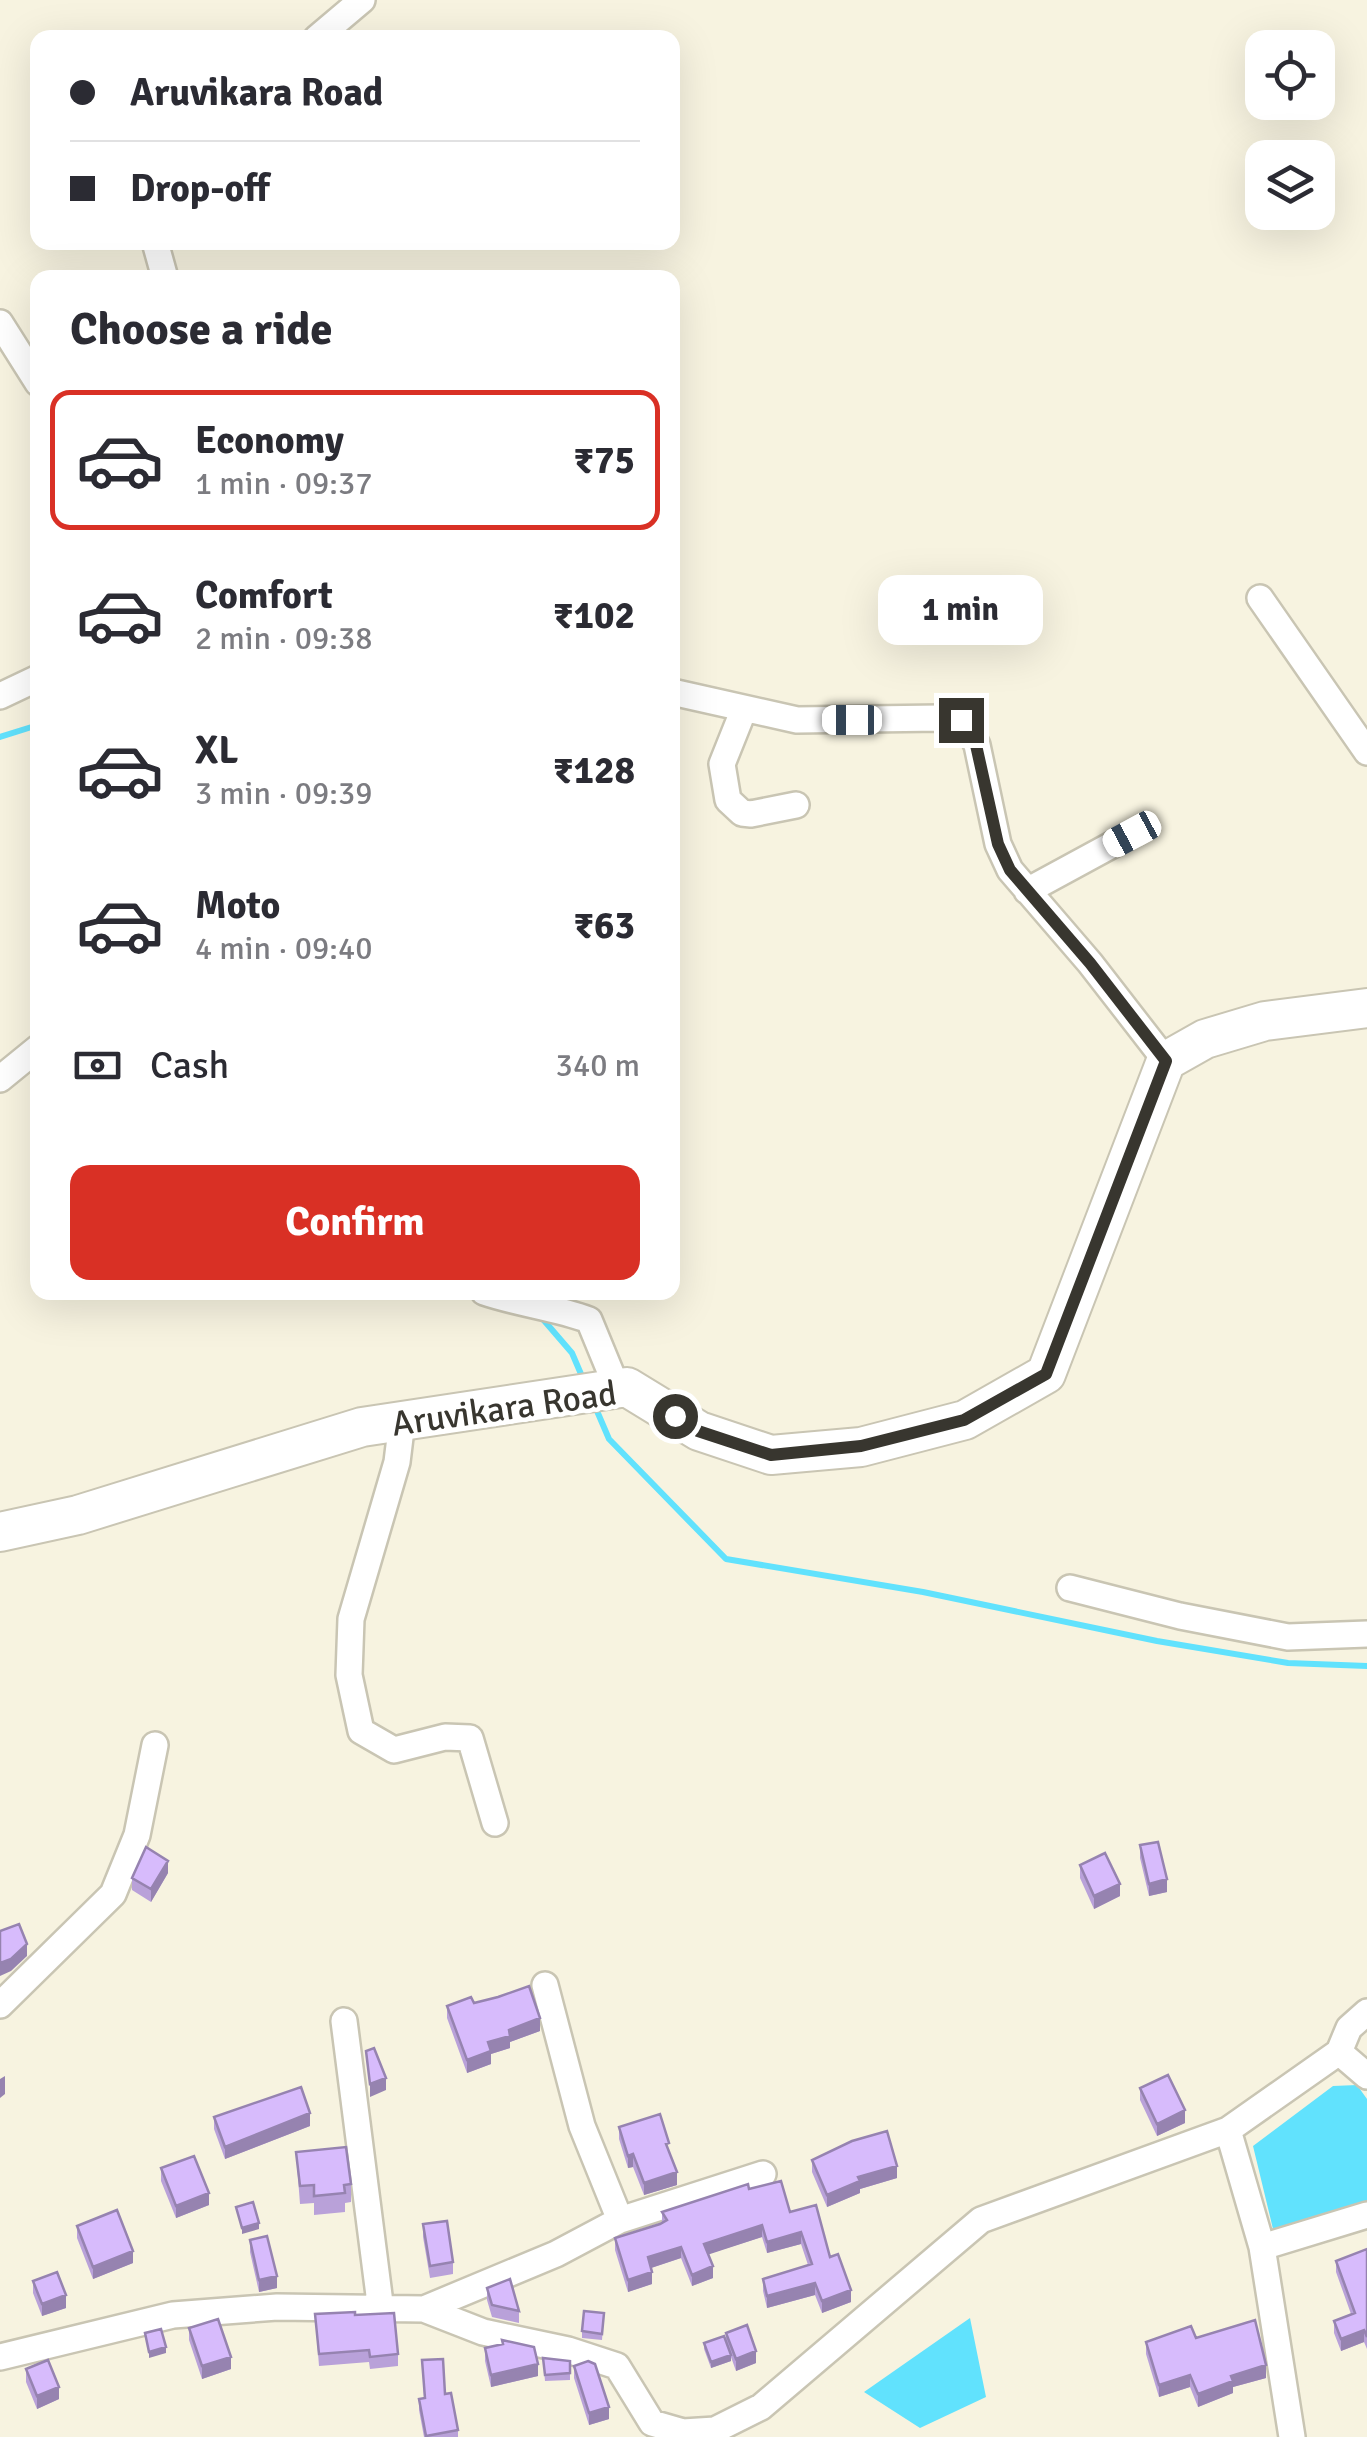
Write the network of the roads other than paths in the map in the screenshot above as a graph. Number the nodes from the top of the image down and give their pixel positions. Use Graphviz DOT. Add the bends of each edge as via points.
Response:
graph roads {
  1 [pos="362,0"];
  2 [pos="327,30"];
  3 [pos="0,323"];
  4 [pos="30,370"];
  5 [pos="1260,598"];
  6 [pos="30,682"];
  7 [pos="680,694"];
  8 [pos="0,696"];
  9 [pos="744,709"];
  10 [pos="1367,752"];
  11 [pos="796,805"];
  12 [pos="1132,834"];
  13 [pos="1028,890"];
  14 [pos="1367,1008"];
  15 [pos="30,1055"];
  16 [pos="1166,1061"];
  17 [pos="0,1079"];
  18 [pos="509,1300"];
  19 [pos="618,1388"];
  20 [pos="402,1421"];
  21 [pos="0,1532"];
  22 [pos="1070,1588"];
  23 [pos="1367,1634"];
  24 [pos="155,1745"];
  25 [pos="494,1823"];
  26 [pos="545,1985"];
  27 [pos="0,2004"];
  28 [pos="1367,2012"];
  29 [pos="344,2021"];
  30 [pos="1338,2052"];
  31 [pos="1367,2076"];
  32 [pos="1228,2130"];
  33 [pos="763,2174"];
  34 [pos="1367,2215"];
  35 [pos="620,2220"];
  36 [pos="1262,2247"];
  37 [pos="424,2309"];
  38 [pos="381,2311"];
  39 [pos="0,2357"];
  40 [pos="1292,2437"];
  1 -- 2 [label="street"];
  3 -- 4 [label="street"];
  5 -- 10 [label="street"];
  6 -- 8 [label="street"];
  7 -- 9 [label="street"];
  9 -- 11 [label="street" via="722,764 728,800 750,814"];
  9 -- 13 [label="street" via="797,720 961,720 976,745 998,844"];
  12 -- 13 [label="street"];
  13 -- 16 [label="street"];
  14 -- 16 [label="main road" via="1265,1021 1205,1039"];
  15 -- 17 [label="street"];
  16 -- 19 [label="main road, Aruvikara Road" via="1046,1374 964,1420 861,1446 771,1455 698,1431 627,1387"];
  18 -- 19 [label="street" via="589,1320"];
  19 -- 20 [label="main road, Aruvikara Road"];
  20 -- 21 [label="main road, Aruvikara Road"];
  20 -- 25 [label="street" via="398,1462 351,1620 348,1675 362,1730 394,1750 470,1738"];
  22 -- 23 [label="street" via="1288,1637"];
  24 -- 27 [label="street" via="136,1835 113,1894"];
  26 -- 35 [label="street" via="582,2126"];
  28 -- 30 [label="street" via="1349,2028"];
  29 -- 38 [label="street"];
  30 -- 31 [label="street"];
  30 -- 32 [label="street"];
  32 -- 36 [label="street"];
  32 -- 37 [label="street" via="981,2220 761,2407 715,2430 683,2432 652,2423 616,2366 483,2332"];
  33 -- 35 [label="street"];
  34 -- 36 [label="street"];
  35 -- 37 [label="street"];
  36 -- 40 [label="street"];
  37 -- 38 [label="street"];
  38 -- 39 [label="street" via="277,2306 173,2315"];
}
